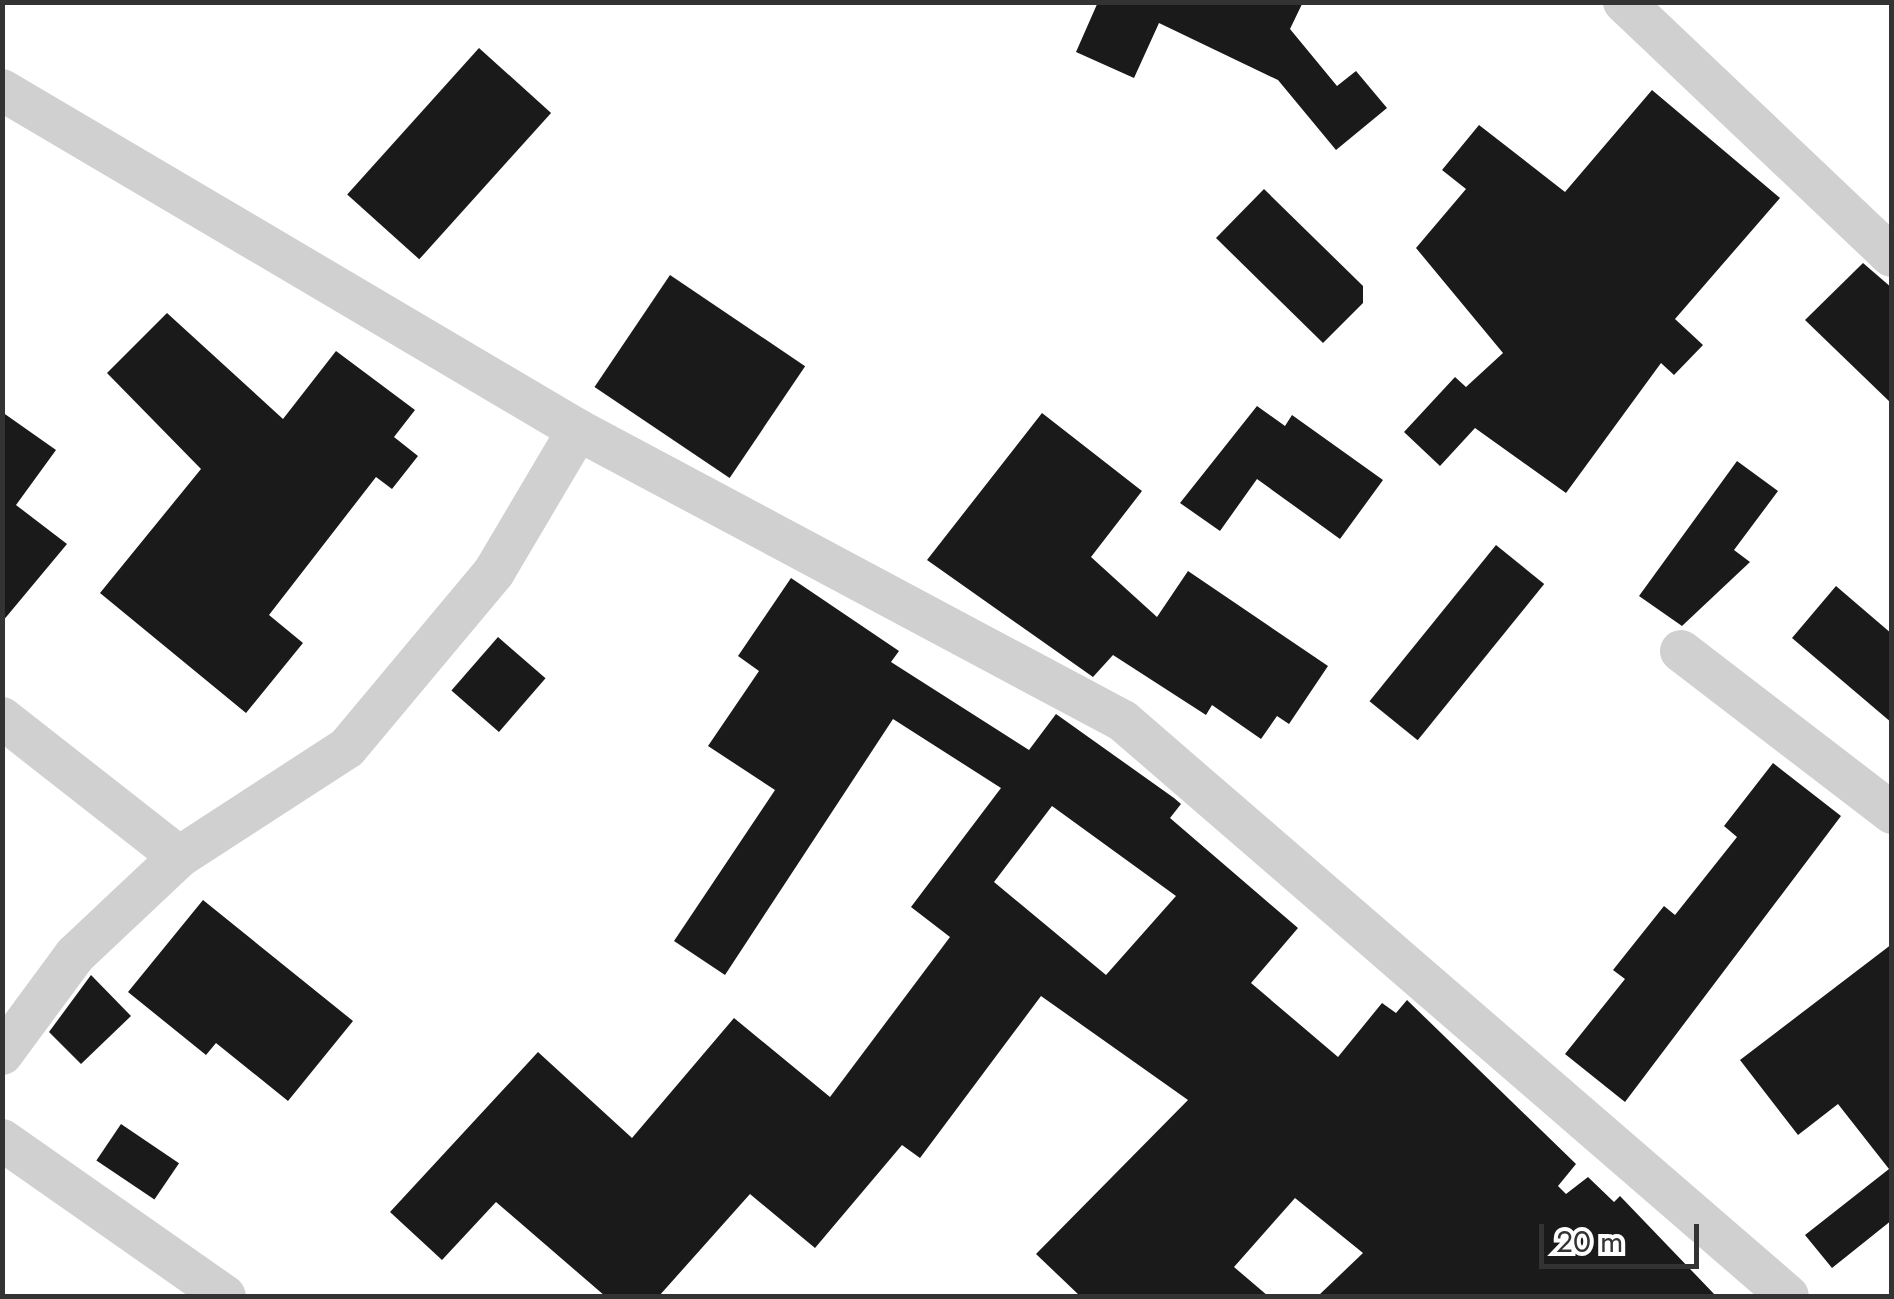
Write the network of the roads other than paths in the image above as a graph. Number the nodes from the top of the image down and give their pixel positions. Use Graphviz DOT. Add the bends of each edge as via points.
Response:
graph roads {
  1 [pos="1624,2"];
  2 [pos="2,90"];
  3 [pos="1892,256"];
  4 [pos="578,430"];
  5 [pos="1681,651"];
  6 [pos="2,718"];
  7 [pos="1892,813"];
  8 [pos="179,858"];
  9 [pos="2,1054"];
  10 [pos="2,1140"];
  11 [pos="225,1296"];
  12 [pos="1788,1296"];
  1 -- 3 [label="street"];
  2 -- 4 [label="street"];
  4 -- 8 [label="street" via="494,572 347,748"];
  4 -- 12 [label="street" via="1124,721"];
  5 -- 7 [label="street"];
  6 -- 8 [label="street"];
  8 -- 9 [label="street" via="75,955"];
  10 -- 11 [label="street"];
}
